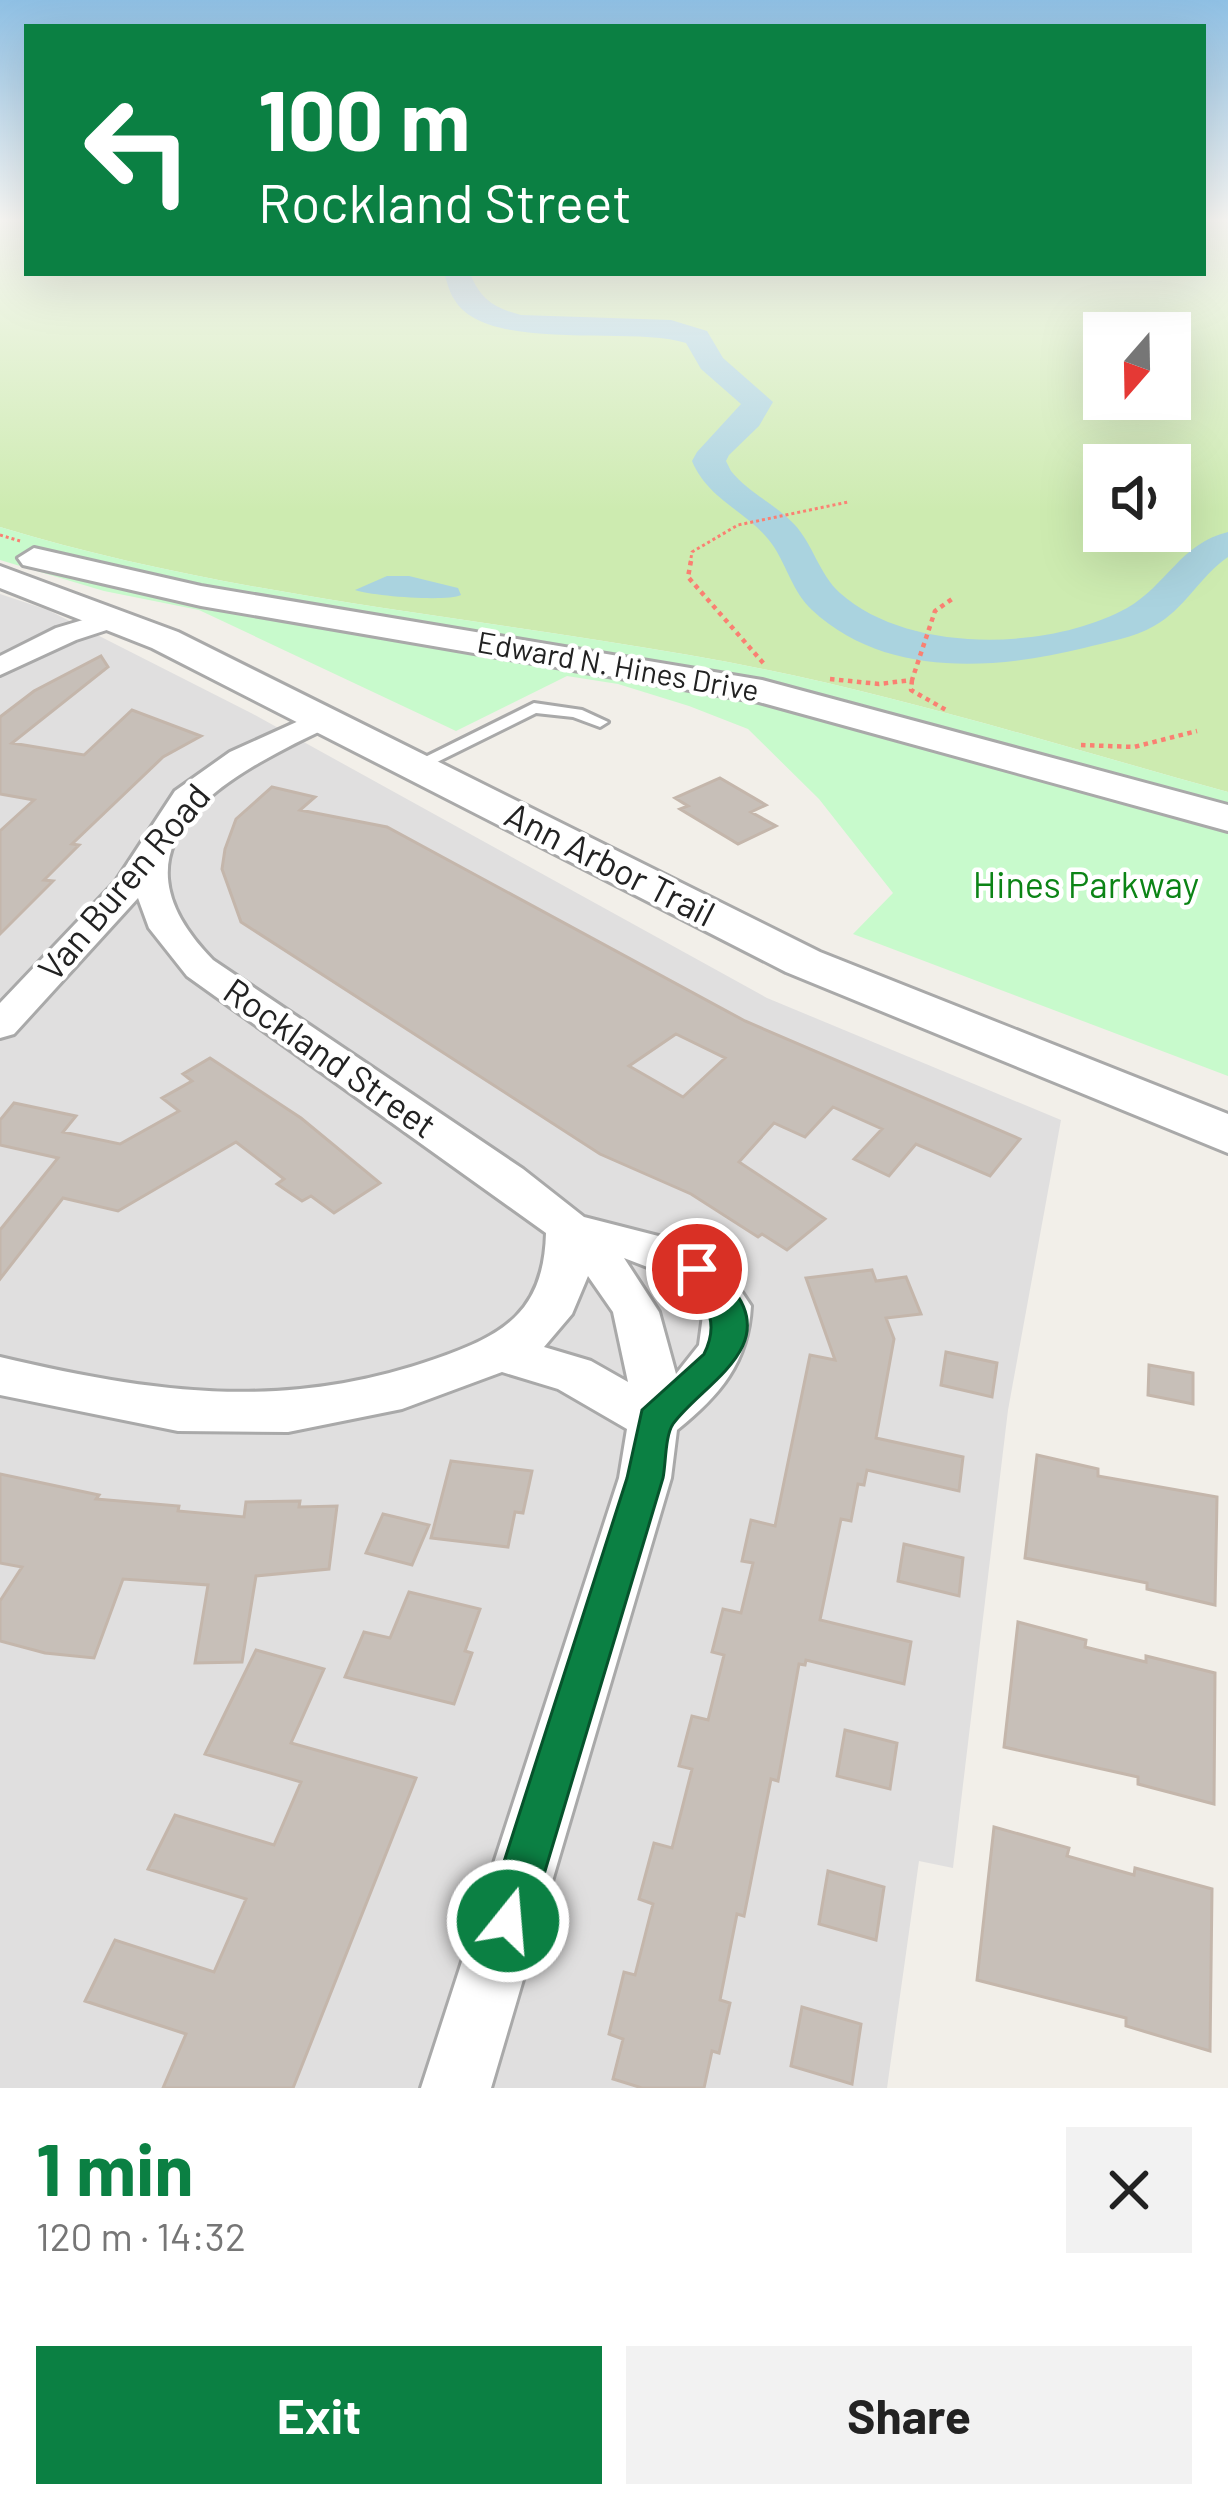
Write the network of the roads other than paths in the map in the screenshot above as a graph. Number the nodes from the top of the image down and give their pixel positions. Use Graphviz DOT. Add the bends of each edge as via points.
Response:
graph roads {
  1 [pos="0,548"];
  2 [pos="0,576"];
  3 [pos="113,619"];
  4 [pos="0,667"];
  5 [pos="323,719"];
  6 [pos="600,722"];
  7 [pos="415,766"];
  8 [pos="1228,818"];
  9 [pos="154,848"];
  10 [pos="0,1026"];
  11 [pos="1228,1135"];
  12 [pos="568,1230"];
  13 [pos="503,1354"];
  14 [pos="0,1376"];
  15 [pos="654,1420"];
  16 [pos="456,2088"];
  1 -- 8 [label="street, Edward N. Hines Drive" via="201,596 762,692"];
  2 -- 3 [label="street, Ann Arbor Trail"];
  3 -- 4 [label="street"];
  3 -- 5 [label="street, Ann Arbor Trail"];
  5 -- 7 [label="street, Ann Arbor Trail"];
  5 -- 9 [label="street, Van Buren Road" via="212,777 173,813"];
  6 -- 7 [label="lane" via="534,708"];
  7 -- 11 [label="street, Ann Arbor Trail" via="803,962"];
  9 -- 10 [label="street, Van Buren Road" via="128,888"];
  9 -- 12 [label="street, Rockland Street" via="156,910 200,968"];
  12 -- 13 [label="street" via="571,1271 563,1290"];
  12 -- 15 [label="street, Rockland Street" via="624,1291 641,1328"];
  12 -- 15 [label="street, Rockland Street" via="697,1269 728,1306 728,1341 717,1363"];
  13 -- 14 [label="street" via="412,1389 298,1414 163,1412"];
  13 -- 15 [label="street" via="574,1375"];
  15 -- 16 [label="street, Rockland Street" via="645,1478"];
}
